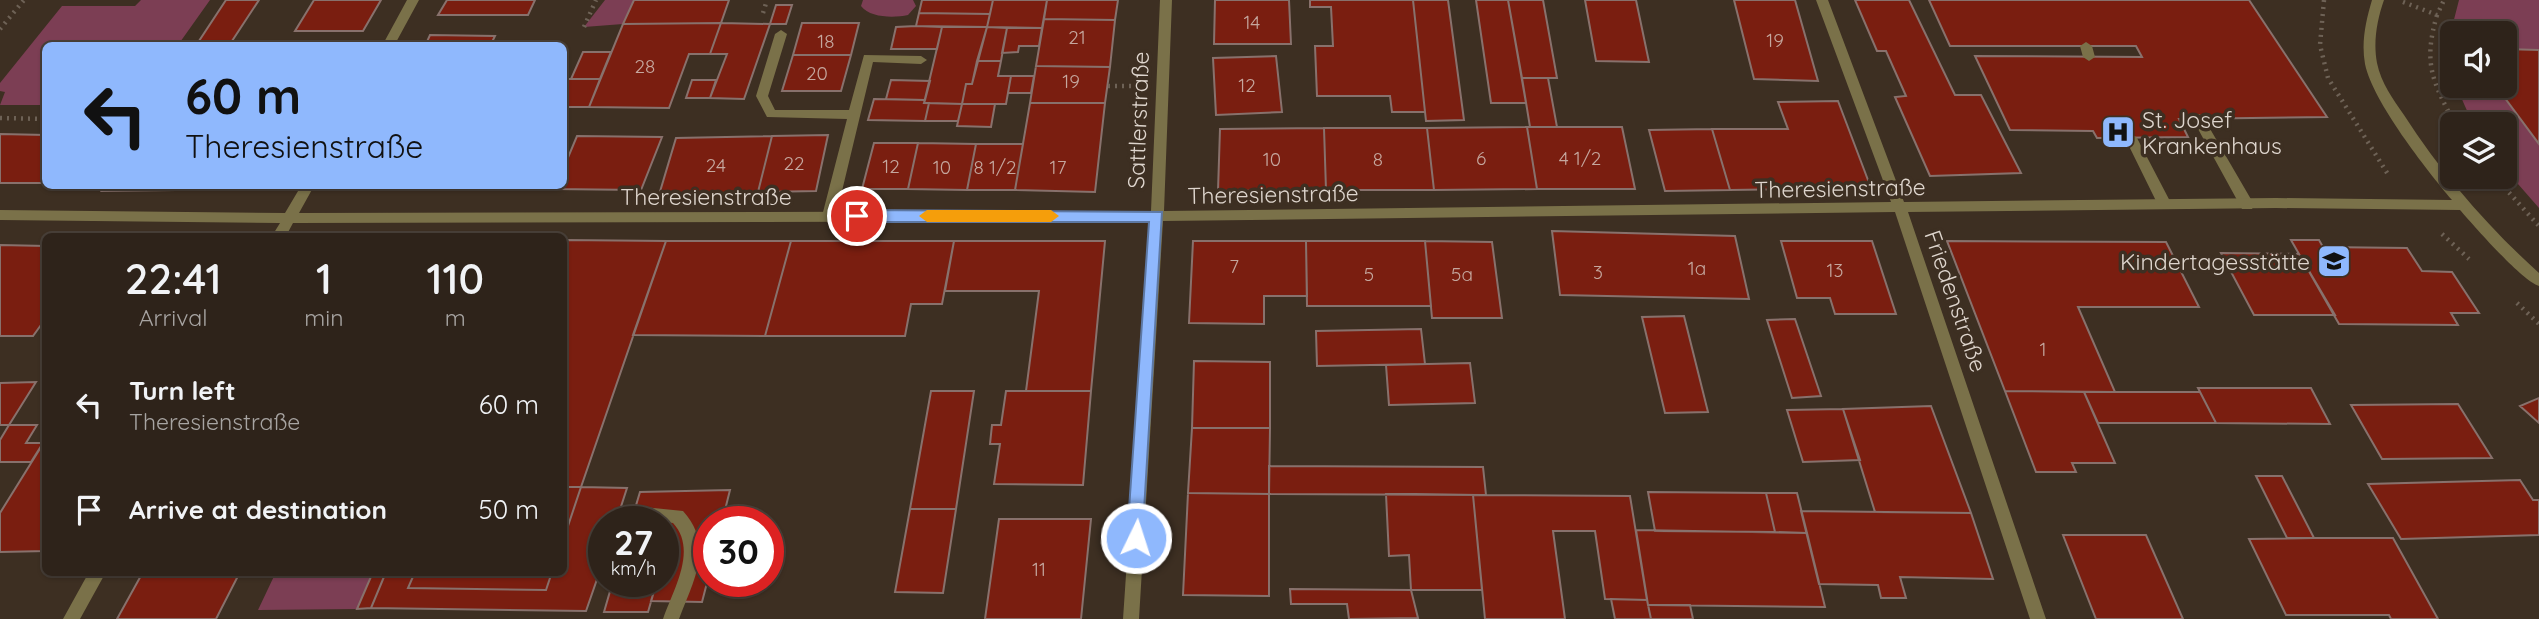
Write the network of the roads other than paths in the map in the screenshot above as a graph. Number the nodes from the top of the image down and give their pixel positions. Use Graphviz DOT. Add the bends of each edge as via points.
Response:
graph roads {
  1 [pos="414,0"];
  2 [pos="1166,0"];
  3 [pos="1822,0"];
  4 [pos="2378,0"];
  5 [pos="781,34"];
  6 [pos="390,42"];
  7 [pos="921,60"];
  8 [pos="854,115"];
  9 [pos="2198,118"];
  10 [pos="2131,138"];
  11 [pos="305,189"];
  12 [pos="2165,205"];
  13 [pos="2247,205"];
  14 [pos="2462,205"];
  15 [pos="1900,208"];
  16 [pos="0,215"];
  17 [pos="830,216"];
  18 [pos="1157,216"];
  19 [pos="288,218"];
  20 [pos="280,233"];
  21 [pos="2539,281"];
  22 [pos="679,519"];
  23 [pos="96,576"];
  24 [pos="679,594"];
  25 [pos="678,597"];
  26 [pos="71,619"];
  27 [pos="671,619"];
  28 [pos="1131,619"];
  29 [pos="2038,619"];
  1 -- 6 [label="street"];
  2 -- 18 [label="street, Sattlerstraße"];
  3 -- 15 [label="street, Friedenstraße"];
  4 -- 14 [label="street" via="2370,30 2374,73 2415,142"];
  5 -- 8 [label="street" via="762,96 771,114"];
  7 -- 8 [label="street" via="868,58"];
  8 -- 17 [label="street"];
  9 -- 13 [label="street"];
  10 -- 12 [label="street"];
  11 -- 19 [label="street"];
  12 -- 13 [label="street, Theresienstraße"];
  12 -- 15 [label="street, Theresienstraße"];
  13 -- 14 [label="street, Theresienstraße"];
  14 -- 21 [label="street"];
  15 -- 18 [label="street, Theresienstraße"];
  15 -- 29 [label="street, Friedenstraße"];
  16 -- 19 [label="street, Theresienstraße"];
  17 -- 18 [label="street, Theresienstraße"];
  17 -- 19 [label="street, Theresienstraße"];
  18 -- 28 [label="street, Sattlerstraße"];
  19 -- 20 [label="street"];
  22 -- 24 [label="street" via="692,535 693,551"];
  23 -- 26 [label="street"];
  25 -- 27 [label="street"];
}
